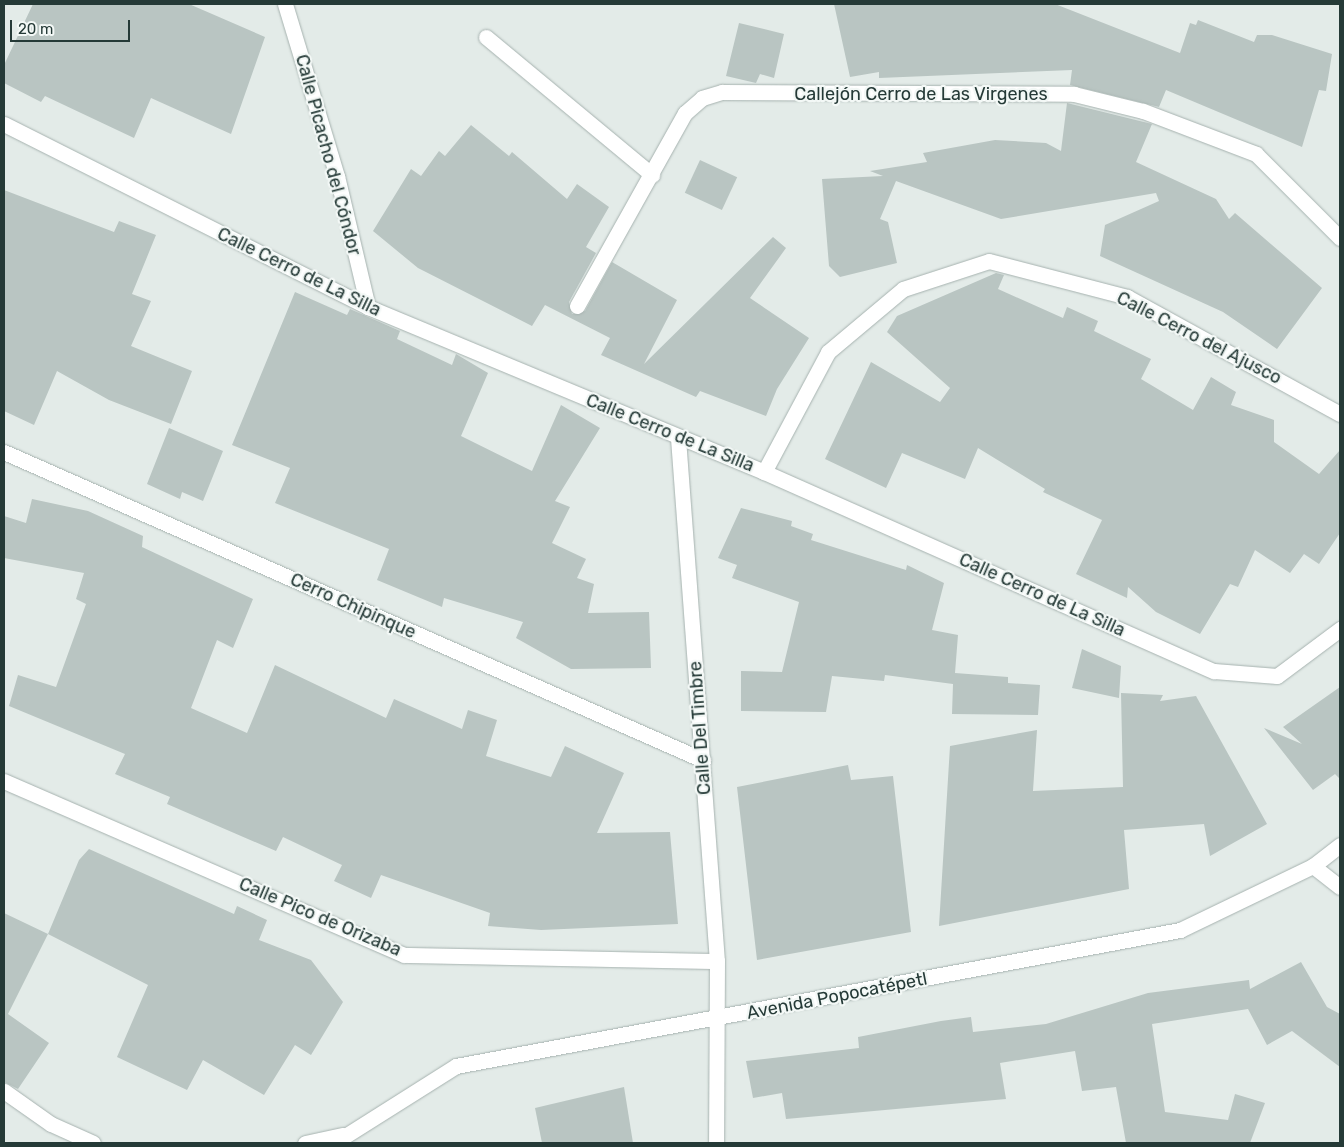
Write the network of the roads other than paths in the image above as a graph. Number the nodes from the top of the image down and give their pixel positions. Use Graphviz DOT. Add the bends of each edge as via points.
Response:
graph roads {
  1 [pos="285,4"];
  2 [pos="486,37"];
  3 [pos="4,124"];
  4 [pos="652,175"];
  5 [pos="1340,238"];
  6 [pos="577,306"];
  7 [pos="368,307"];
  8 [pos="1340,414"];
  9 [pos="678,438"];
  10 [pos="4,452"];
  11 [pos="764,472"];
  12 [pos="1340,629"];
  13 [pos="703,760"];
  14 [pos="4,781"];
  15 [pos="1340,845"];
  16 [pos="1313,866"];
  17 [pos="1340,886"];
  18 [pos="717,961"];
  19 [pos="716,1019"];
  20 [pos="4,1091"];
  21 [pos="338,1139"];
  22 [pos="93,1143"];
  23 [pos="305,1143"];
  24 [pos="716,1143"];
  1 -- 7 [label="street, Calle Picacho del Cóndor" via="337,176"];
  2 -- 4 [label="street"];
  3 -- 7 [label="street, Calle Cerro de La Silla"];
  4 -- 5 [label="street, Callejón Cerro de Las Virgenes" via="685,113 702,98 722,92 1074,94 1143,111 1256,154"];
  4 -- 6 [label="street, Callejón Cerro de Las Virgenes"];
  7 -- 9 [label="street, Calle Cerro de La Silla"];
  8 -- 11 [label="street, Calle Cerro del Ajusco" via="1126,297 989,261 903,289 828,352"];
  9 -- 11 [label="street, Calle Cerro de La Silla"];
  9 -- 13 [label="street, Calle Del Timbre"];
  10 -- 13 [label="street, Cerro Chipinque"];
  11 -- 12 [label="street, Calle Cerro de La Silla" via="1214,671 1277,676"];
  13 -- 18 [label="street, Calle Del Timbre"];
  14 -- 18 [label="street, Calle Pico de Orizaba" via="404,955"];
  15 -- 16 [label="street, Avenida Popocatépetl"];
  16 -- 17 [label="street"];
  16 -- 19 [label="street, Avenida Popocatépetl" via="1180,930"];
  18 -- 19 [label="street, Calle Del Timbre"];
  19 -- 21 [label="street, Avenida Popocatépetl" via="456,1066"];
  19 -- 24 [label="street, Calle Del Timbre"];
  20 -- 22 [label="street" via="51,1124"];
  21 -- 23 [label="street, Avenida Popocatépetl"];
}
